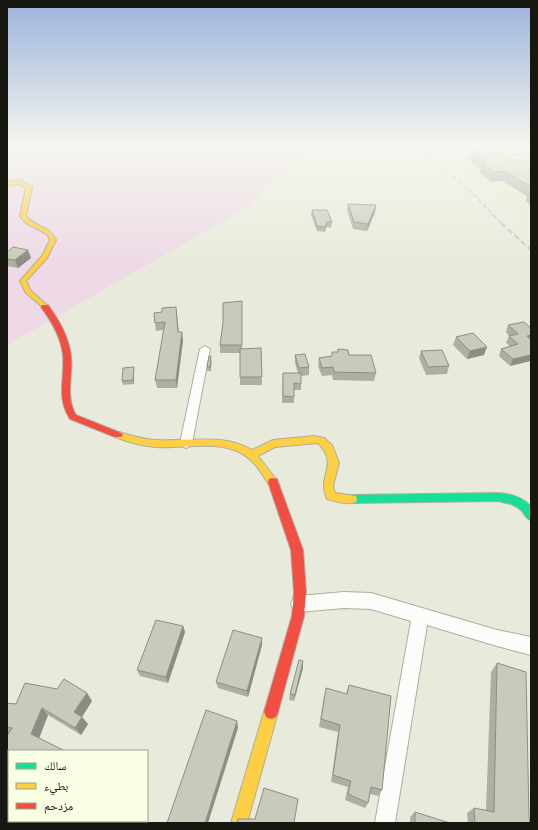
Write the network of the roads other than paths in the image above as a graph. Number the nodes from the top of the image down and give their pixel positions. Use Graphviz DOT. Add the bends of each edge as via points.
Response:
graph roads {
  1 [pos="24,184"];
  2 [pos="205,349"];
  3 [pos="186,443"];
  4 [pos="251,455"];
  5 [pos="531,516"];
  6 [pos="299,604"];
  7 [pos="420,615"];
  8 [pos="531,646"];
  9 [pos="239,823"];
  10 [pos="385,823"];
  1 -- 3 [label="street" via="30,187 23,216 28,222 50,233 53,240 45,257 23,280 24,287 50,313 66,349 69,368 66,395 68,413 129,439 155,444"];
  2 -- 3 [label="street"];
  3 -- 4 [label="street" via="222,444 244,450"];
  4 -- 5 [label="street" via="273,444 321,440 329,448 334,463 328,486 331,496 339,499 498,497 515,499 523,503"];
  4 -- 6 [label="street" via="275,484 297,550"];
  6 -- 7 [label="street" via="344,600 371,601"];
  6 -- 9 [label="street" via="298,616"];
  7 -- 8 [label="street"];
  7 -- 10 [label="street"];
}
